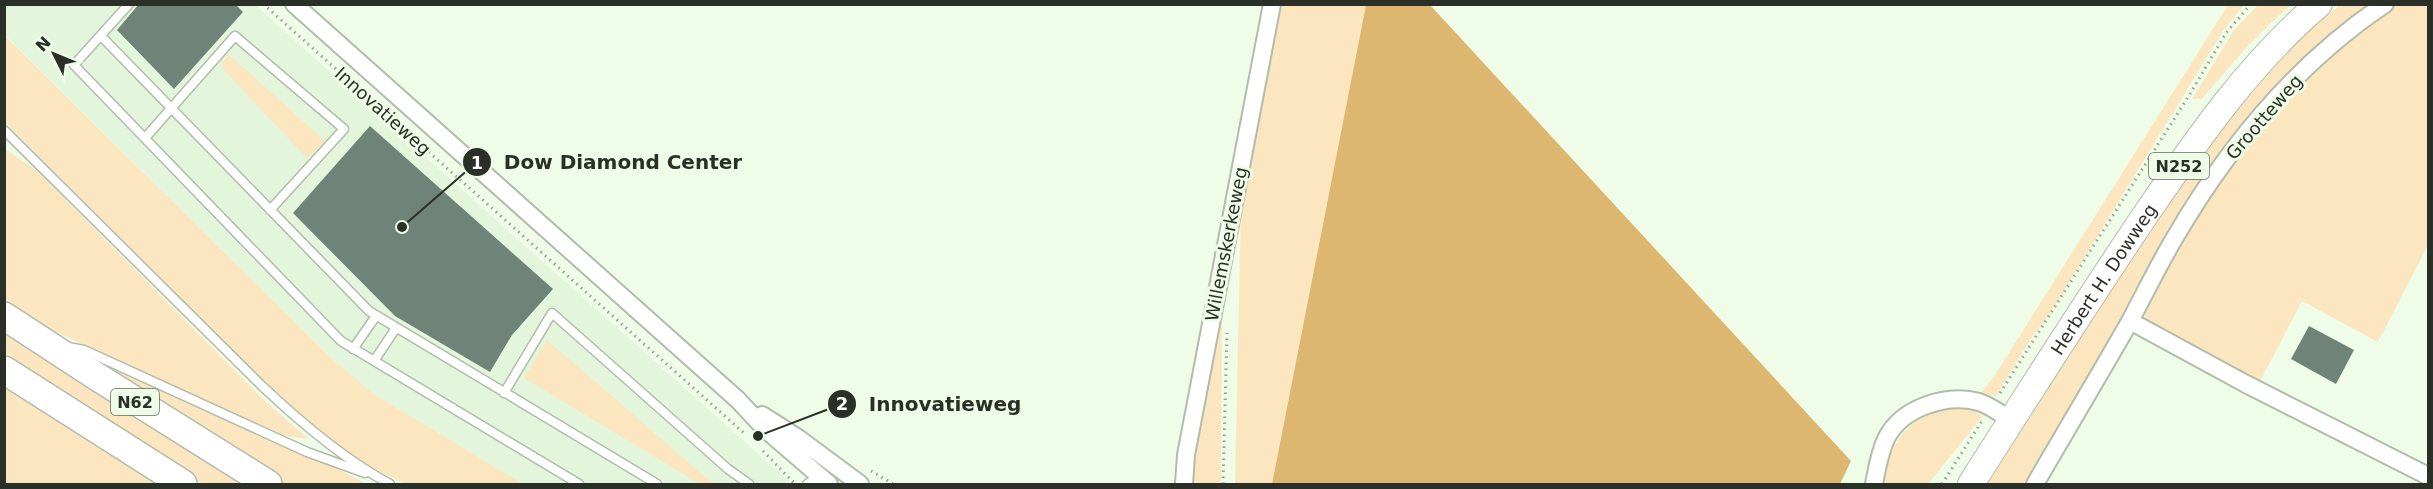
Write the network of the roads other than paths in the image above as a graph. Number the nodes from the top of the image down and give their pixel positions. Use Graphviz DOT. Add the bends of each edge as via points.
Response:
graph roads {
  1 [pos="129,4"];
  2 [pos="294,4"];
  3 [pos="1272,4"];
  4 [pos="2319,4"];
  5 [pos="2385,4"];
  6 [pos="101,36"];
  7 [pos="171,109"];
  8 [pos="4,130"];
  9 [pos="145,138"];
  10 [pos="4,139"];
  11 [pos="35,160"];
  12 [pos="270,210"];
  13 [pos="4,316"];
  14 [pos="376,316"];
  15 [pos="2130,321"];
  16 [pos="396,328"];
  17 [pos="42,341"];
  18 [pos="353,349"];
  19 [pos="374,361"];
  20 [pos="4,370"];
  21 [pos="504,393"];
  22 [pos="738,400"];
  23 [pos="2001,414"];
  24 [pos="374,476"];
  25 [pos="2428,476"];
  26 [pos="845,477"];
  27 [pos="818,482"];
  28 [pos="183,484"];
  29 [pos="268,484"];
  30 [pos="388,484"];
  31 [pos="579,484"];
  32 [pos="657,484"];
  33 [pos="749,484"];
  34 [pos="1184,484"];
  35 [pos="1874,484"];
  36 [pos="1971,484"];
  37 [pos="2035,484"];
  1 -- 6 [label="lane"];
  2 -- 22 [label="street, Innovatieweg"];
  3 -- 34 [label="street, Willemskerkeweg" via="1186,456"];
  4 -- 23 [label="main road, Herbert H. Dowweg / N252" via="2292,27 2241,83 2099,284"];
  5 -- 15 [label="street, Grootteweg" via="2319,57 2254,124 2174,238"];
  6 -- 7 [label="lane"];
  6 -- 9 [label="lane" via="74,65"];
  7 -- 9 [label="lane"];
  7 -- 12 [label="lane"];
  7 -- 12 [label="lane" via="235,36 344,129"];
  8 -- 11 [label="lane"];
  9 -- 18 [label="lane"];
  10 -- 11 [label="lane"];
  11 -- 24 [label="lane" via="261,385 299,420"];
  12 -- 14 [label="lane"];
  13 -- 17 [label="highway, N62"];
  14 -- 16 [label="lane"];
  14 -- 18 [label="lane"];
  15 -- 25 [label="street"];
  15 -- 37 [label="street, Grootteweg"];
  16 -- 19 [label="lane"];
  16 -- 21 [label="lane"];
  17 -- 24 [label="lane" via="84,350 307,452"];
  17 -- 29 [label="highway, N62"];
  18 -- 19 [label="lane"];
  19 -- 31 [label="lane"];
  20 -- 28 [label="highway, N62"];
  21 -- 32 [label="lane"];
  21 -- 33 [label="lane" via="552,313 728,470"];
  22 -- 26 [label="street, Innovatieweg" via="798,438"];
  22 -- 27 [label="street, Innovatieweg"];
  23 -- 35 [label="street" via="1964,399 1943,400 1910,413 1887,437"];
  23 -- 36 [label="main road, Herbert H. Dowweg / N252"];
  24 -- 30 [label="lane"];
  26 -- 27 [label="street, Innovatieweg"];
}
